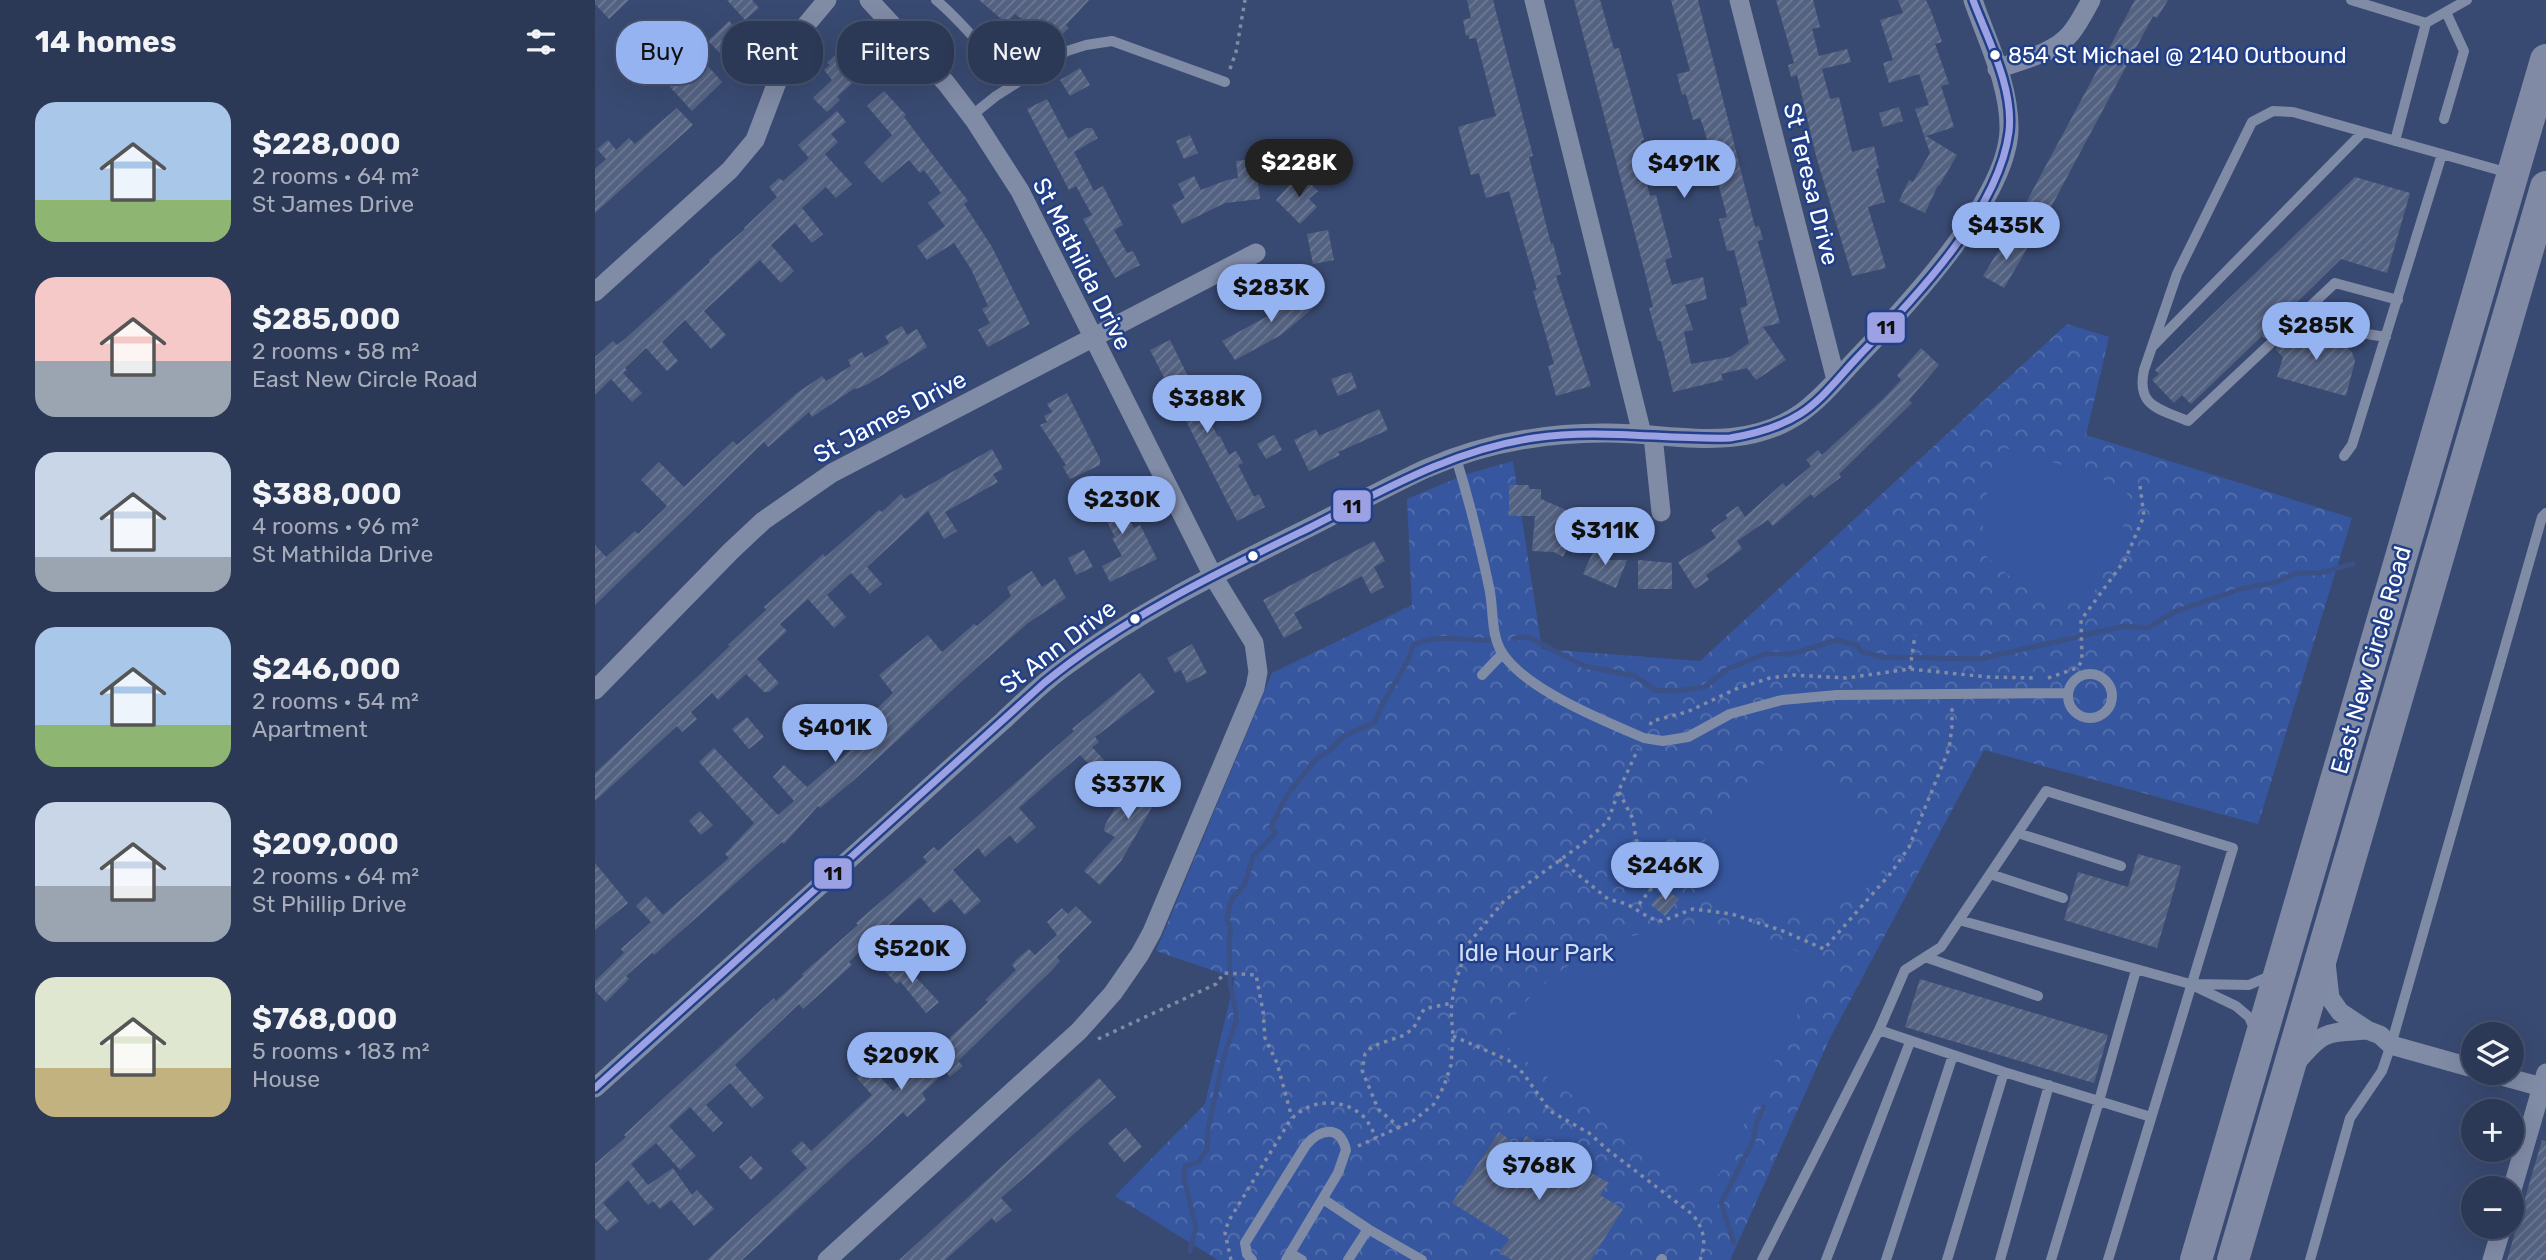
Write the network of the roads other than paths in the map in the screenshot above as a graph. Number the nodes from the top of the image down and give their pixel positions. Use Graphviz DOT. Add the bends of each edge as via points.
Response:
graph roads {
  1 [pos="827,0"];
  2 [pos="869,0"];
  3 [pos="936,0"];
  4 [pos="1534,0"];
  5 [pos="1739,0"];
  6 [pos="1973,0"];
  7 [pos="2091,0"];
  8 [pos="2350,0"];
  9 [pos="2467,0"];
  10 [pos="2446,12"];
  11 [pos="2426,23"];
  12 [pos="968,30"];
  13 [pos="1065,52"];
  14 [pos="2546,60"];
  15 [pos="1997,69"];
  16 [pos="1225,82"];
  17 [pos="1014,84"];
  18 [pos="971,116"];
  19 [pos="2444,119"];
  20 [pos="2363,132"];
  21 [pos="2395,141"];
  22 [pos="2442,154"];
  23 [pos="2513,174"];
  24 [pos="2546,187"];
  25 [pos="1256,253"];
  26 [pos="595,292"];
  27 [pos="2398,300"];
  28 [pos="2310,306"];
  29 [pos="2386,337"];
  30 [pos="1093,339"];
  31 [pos="2150,349"];
  32 [pos="1836,380"];
  33 [pos="1647,435"];
  34 [pos="2344,456"];
  35 [pos="1456,458"];
  36 [pos="1661,512"];
  37 [pos="2546,513"];
  38 [pos="1213,576"];
  39 [pos="1502,654"];
  40 [pos="1482,675"];
  41 [pos="595,690"];
  42 [pos="2068,693"];
  43 [pos="2018,832"];
  44 [pos="2121,866"];
  45 [pos="1990,874"];
  46 [pos="2063,898"];
  47 [pos="1959,919"];
  48 [pos="2324,941"];
  49 [pos="1925,957"];
  50 [pos="2136,970"];
  51 [pos="2280,971"];
  52 [pos="2190,984"];
  53 [pos="2038,996"];
  54 [pos="1879,1030"];
  55 [pos="2367,1030"];
  56 [pos="1910,1042"];
  57 [pos="2260,1042"];
  58 [pos="2391,1045"];
  59 [pos="1953,1055"];
  60 [pos="2461,1065"];
  61 [pos="2004,1072"];
  62 [pos="2289,1072"];
  63 [pos="2524,1077"];
  64 [pos="2544,1080"];
  65 [pos="2049,1085"];
  66 [pos="595,1088"];
  67 [pos="2099,1101"];
  68 [pos="2151,1117"];
  69 [pos="2516,1176"];
  70 [pos="1323,1199"];
  71 [pos="1368,1229"];
  72 [pos="2498,1239"];
  73 [pos="1288,1256"];
  74 [pos="827,1260"];
  75 [pos="1252,1260"];
  76 [pos="1302,1260"];
  77 [pos="1348,1260"];
  78 [pos="1422,1260"];
  79 [pos="1762,1260"];
  80 [pos="1826,1260"];
  81 [pos="1887,1260"];
  82 [pos="1947,1260"];
  83 [pos="2000,1260"];
  84 [pos="2051,1260"];
  85 [pos="2108,1260"];
  86 [pos="2196,1260"];
  87 [pos="2233,1260"];
  88 [pos="2310,1260"];
  89 [pos="2492,1260"];
  1 -- 26 [label="street" via="790,48 765,117 747,151"];
  2 -- 18 [label="street, St Mathilda Drive"];
  3 -- 12 [label="lane"];
  4 -- 33 [label="street"];
  5 -- 32 [label="street, St Teresa Drive"];
  6 -- 15 [label="street, St Ann Drive"];
  7 -- 15 [label="street" via="2063,41"];
  8 -- 11 [label="lane"];
  9 -- 10 [label="lane"];
  10 -- 11 [label="lane"];
  10 -- 19 [label="lane" via="2464,51"];
  11 -- 21 [label="lane"];
  13 -- 16 [label="lane" via="1112,40"];
  14 -- 23 [label="highway, East New Circle Road"];
  15 -- 32 [label="street, St Ann Drive" via="2009,112 2009,131 1994,180 1936,272"];
  17 -- 18 [label="lane"];
  18 -- 30 [label="street, St Mathilda Drive" via="1020,191"];
  20 -- 21 [label="lane"];
  20 -- 31 [label="lane"];
  20 -- 31 [label="lane" via="2293,112 2273,111 2252,122 2177,274"];
  21 -- 22 [label="lane"];
  22 -- 23 [label="lane"];
  22 -- 27 [label="lane"];
  23 -- 51 [label="highway, East New Circle Road"];
  24 -- 48 [label="highway, East New Circle Road"];
  25 -- 30 [label="street, St James Drive"];
  27 -- 28 [label="lane" via="2335,283"];
  27 -- 29 [label="lane"];
  28 -- 29 [label="lane" via="2348,331"];
  28 -- 31 [label="lane" via="2187,421 2151,405 2143,395 2141,381"];
  29 -- 34 [label="lane" via="2352,445"];
  30 -- 38 [label="street, St Mathilda Drive"];
  30 -- 41 [label="street, St James Drive" via="832,473 781,507 731,551"];
  32 -- 33 [label="street, St Ann Drive" via="1802,412 1758,432 1705,440"];
  33 -- 35 [label="street, St Ann Drive" via="1543,436"];
  33 -- 36 [label="street"];
  35 -- 38 [label="street, St Ann Drive"];
  35 -- 39 [label="lane"];
  37 -- 58 [label="lane"];
  38 -- 66 [label="street, St Ann Drive" via="1127,623 1047,681"];
  38 -- 74 [label="street, St Mathilda Drive" via="1254,643 1255,688 1140,954 1113,993 1070,1039"];
  39 -- 40 [label="lane"];
  39 -- 42 [label="lane" via="1534,684 1650,740 1688,737 1730,715 1782,700 1837,695"];
  42 -- 42 [label="lane" via="2075,679 2089,673 2103,678 2112,697 2107,710 2087,718 2074,712"];
  43 -- 44 [label="lane"];
  43 -- 45 [label="lane"];
  43 -- 52 [label="lane" via="2046,791 2233,848"];
  45 -- 46 [label="lane"];
  45 -- 47 [label="lane"];
  47 -- 49 [label="lane" via="1941,947"];
  47 -- 50 [label="lane"];
  48 -- 55 [label="street" via="2330,998 2340,1012"];
  48 -- 62 [label="highway, East New Circle Road"];
  49 -- 53 [label="lane"];
  49 -- 54 [label="lane" via="1905,970"];
  50 -- 52 [label="lane"];
  50 -- 67 [label="lane"];
  51 -- 52 [label="lane" via="2249,985"];
  51 -- 57 [label="highway, East New Circle Road"];
  52 -- 57 [label="lane" via="2236,1006 2249,1017"];
  52 -- 68 [label="lane"];
  54 -- 56 [label="lane"];
  54 -- 79 [label="lane"];
  55 -- 58 [label="street"];
  55 -- 62 [label="street" via="2327,1033 2313,1042"];
  56 -- 59 [label="lane"];
  56 -- 80 [label="lane"];
  57 -- 86 [label="highway, East New Circle Road"];
  58 -- 60 [label="street"];
  58 -- 88 [label="lane" via="2382,1072 2350,1118"];
  59 -- 61 [label="lane"];
  59 -- 81 [label="lane"];
  61 -- 65 [label="lane"];
  61 -- 82 [label="lane"];
  62 -- 87 [label="highway, East New Circle Road"];
  63 -- 64 [label="street"];
  64 -- 69 [label="street"];
  65 -- 67 [label="lane"];
  65 -- 83 [label="lane"];
  67 -- 68 [label="lane"];
  67 -- 84 [label="lane"];
  68 -- 85 [label="lane"];
  70 -- 71 [label="lane"];
  70 -- 73 [label="lane"];
  70 -- 75 [label="lane" via="1346,1150 1339,1136 1331,1132 1315,1135 1306,1145 1245,1244"];
  71 -- 77 [label="lane"];
  71 -- 78 [label="lane"];
  72 -- 89 [label="street"];
  73 -- 76 [label="lane"];
}
